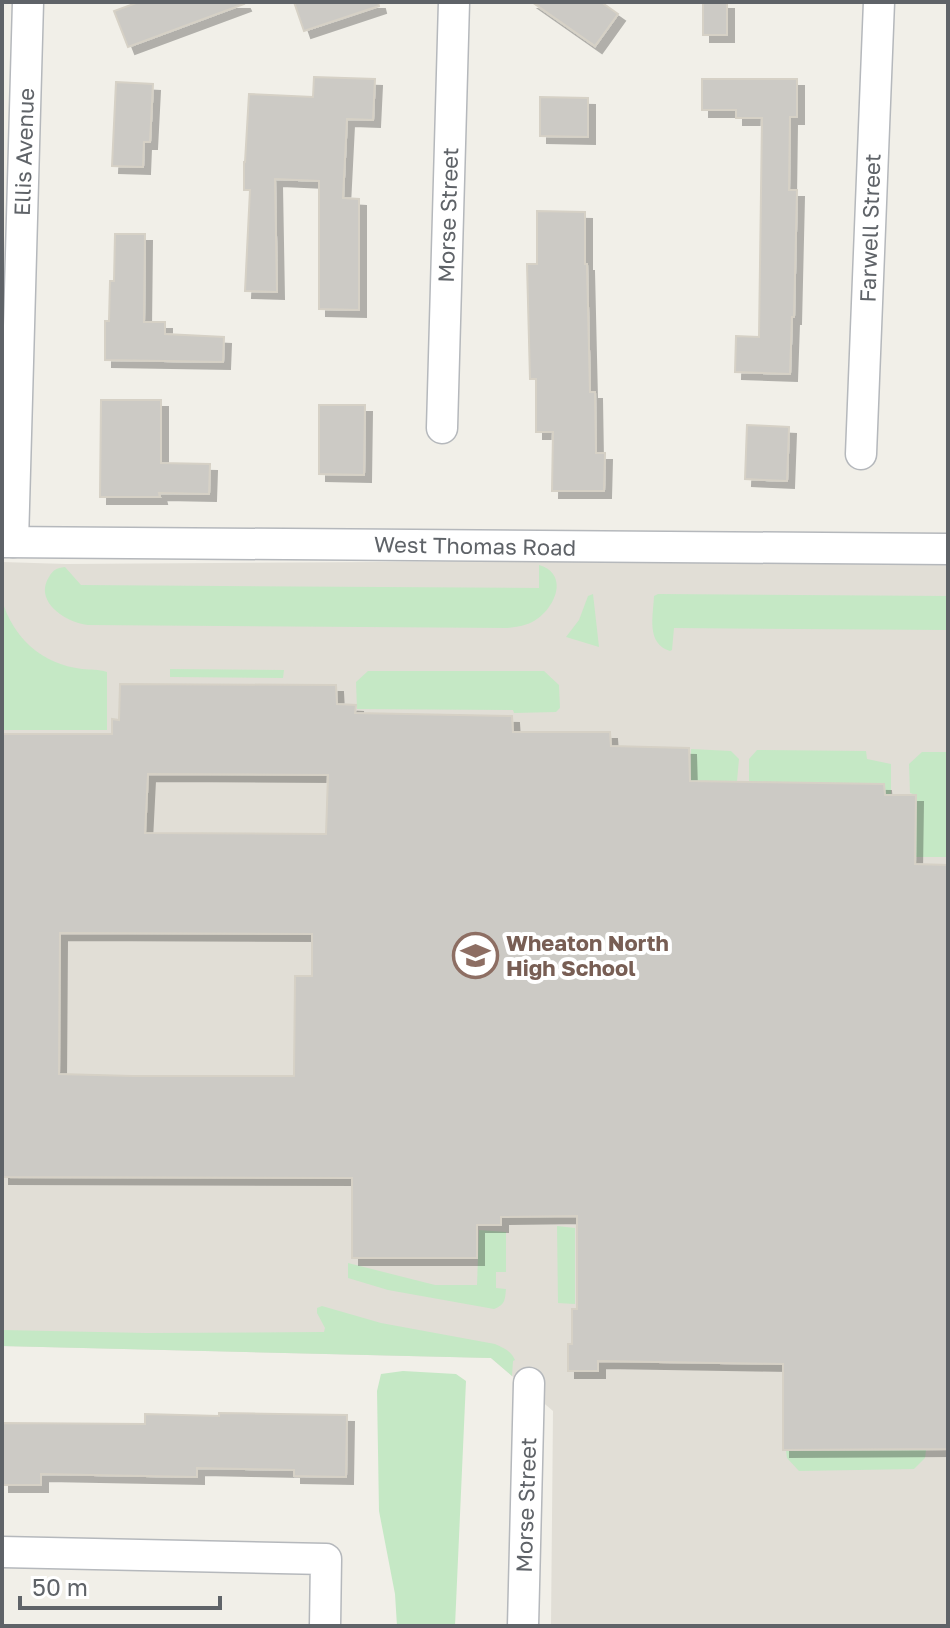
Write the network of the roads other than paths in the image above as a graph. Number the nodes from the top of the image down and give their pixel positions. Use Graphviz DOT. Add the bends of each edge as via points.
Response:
graph roads {
  1 [pos="28,2"];
  2 [pos="454,2"];
  3 [pos="879,2"];
  4 [pos="442,428"];
  5 [pos="861,454"];
  6 [pos="8,542"];
  7 [pos="948,549"];
  8 [pos="529,1383"];
  9 [pos="2,1552"];
  10 [pos="325,1626"];
  11 [pos="523,1626"];
  1 -- 6 [label="street, Ellis Avenue"];
  2 -- 4 [label="street, Morse Street"];
  3 -- 5 [label="street, Farwell Street"];
  6 -- 7 [label="street, West Thomas Road"];
  8 -- 11 [label="street, Morse Street"];
  9 -- 10 [label="street" via="326,1559"];
}
